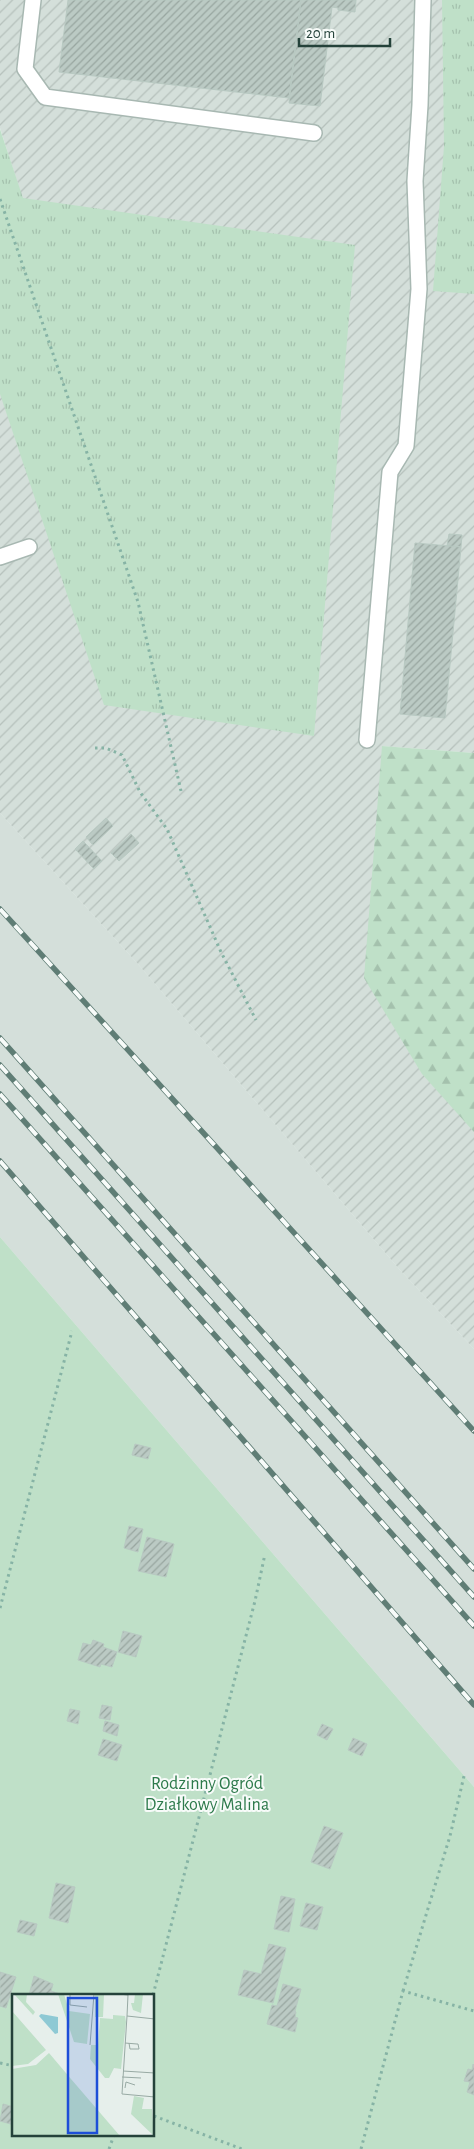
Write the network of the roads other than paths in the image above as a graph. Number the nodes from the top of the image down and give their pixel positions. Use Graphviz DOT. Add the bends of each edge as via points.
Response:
graph roads {
  1 [pos="33,0"];
  2 [pos="423,0"];
  3 [pos="314,133"];
  4 [pos="29,547"];
  5 [pos="0,557"];
  6 [pos="367,740"];
  1 -- 3 [label="lane" via="26,69 45,97"];
  2 -- 6 [label="lane" via="416,181 419,289 406,446 390,472"];
  4 -- 5 [label="lane"];
}
